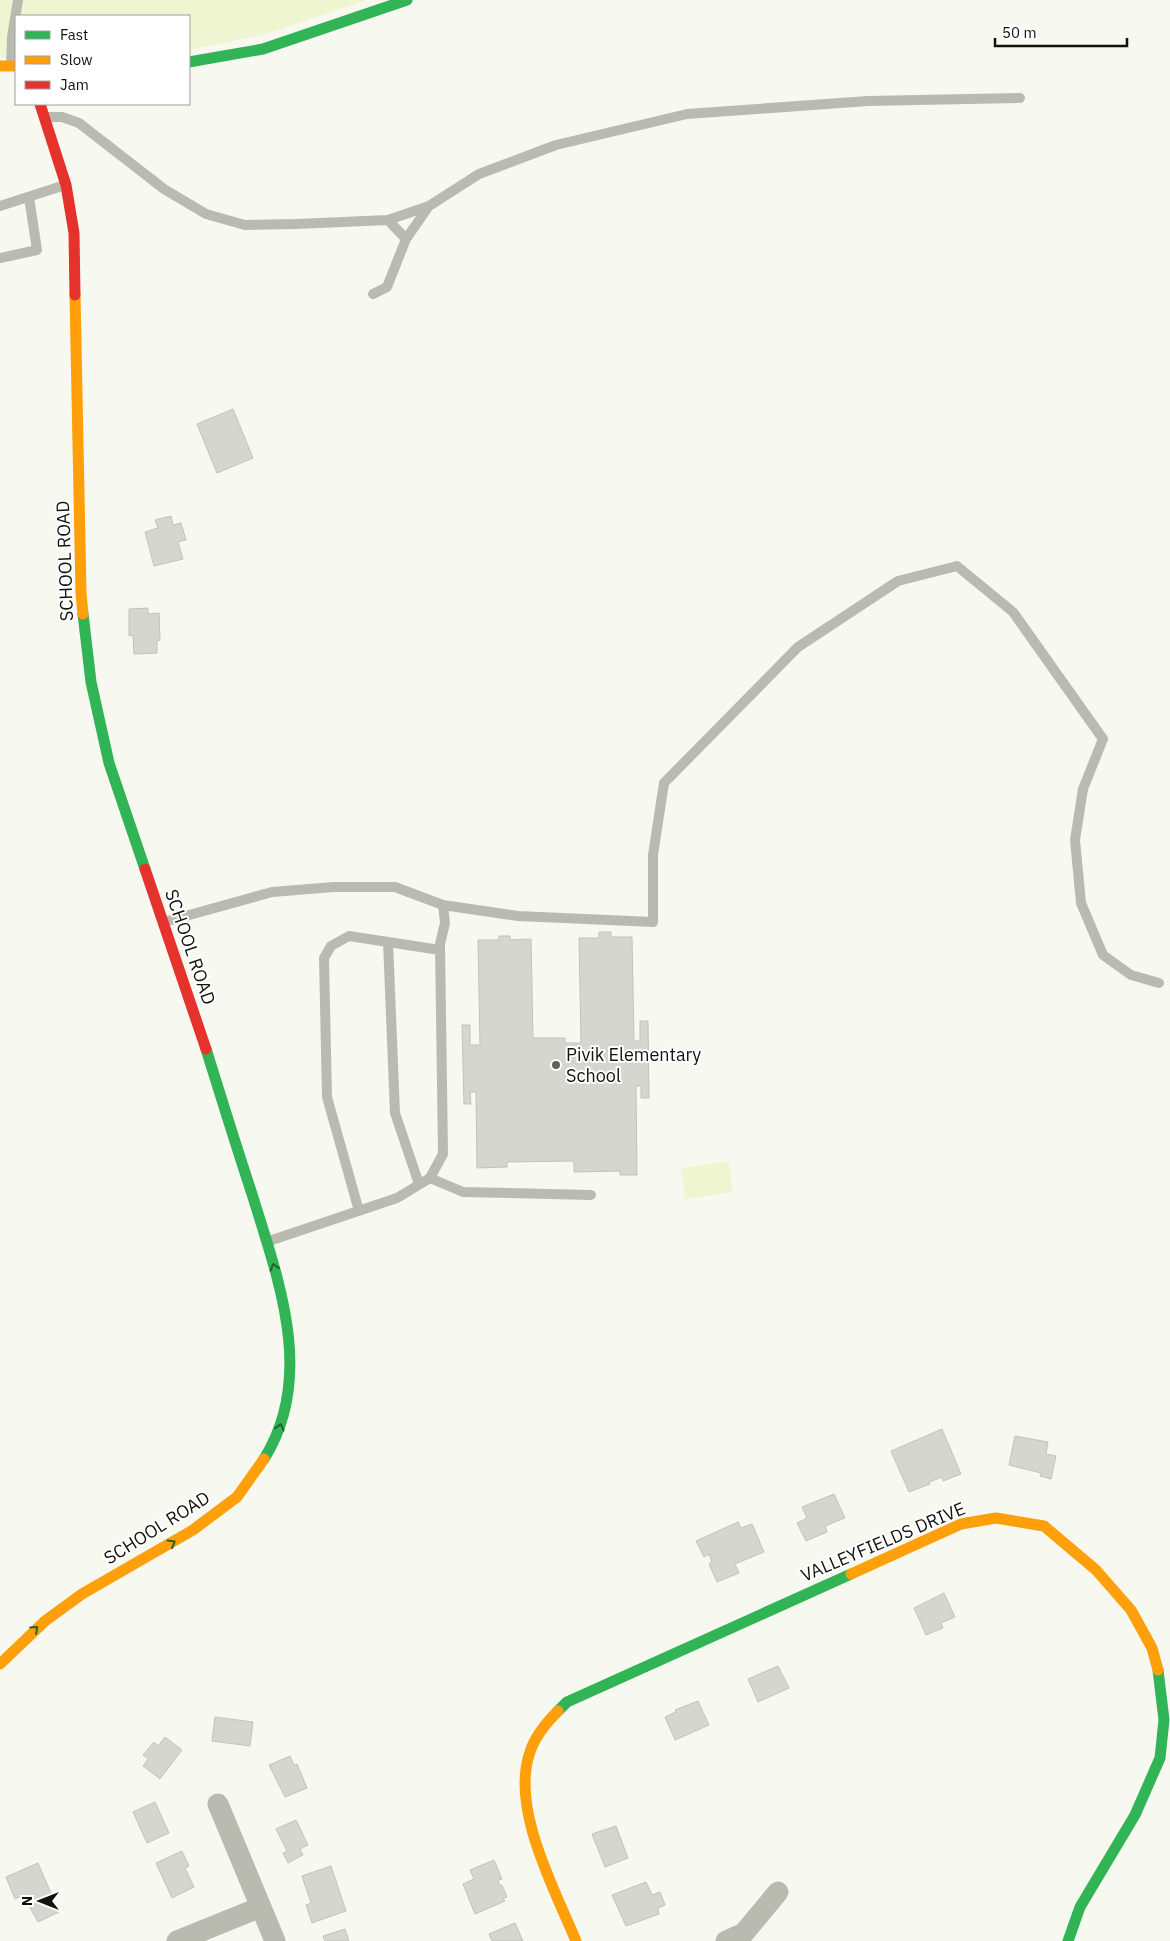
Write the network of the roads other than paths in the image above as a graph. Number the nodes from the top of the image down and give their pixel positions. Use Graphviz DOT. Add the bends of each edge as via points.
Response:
graph roads {
  1 [pos="18,0"];
  2 [pos="407,0"];
  3 [pos="16,15"];
  4 [pos="15,19"];
  5 [pos="190,62"];
  6 [pos="9,66"];
  7 [pos="1020,98"];
  8 [pos="40,105"];
  9 [pos="44,117"];
  10 [pos="66,185"];
  11 [pos="29,196"];
  12 [pos="0,206"];
  13 [pos="429,206"];
  14 [pos="388,220"];
  15 [pos="406,239"];
  16 [pos="0,258"];
  17 [pos="373,294"];
  18 [pos="443,905"];
  19 [pos="163,923"];
  20 [pos="388,942"];
  21 [pos="440,950"];
  22 [pos="1159,982"];
  23 [pos="430,1178"];
  24 [pos="419,1184"];
  25 [pos="592,1195"];
  26 [pos="358,1211"];
  27 [pos="266,1242"];
  28 [pos="0,1664"];
  29 [pos="218,1804"];
  30 [pos="778,1892"];
  31 [pos="260,1907"];
  32 [pos="177,1941"];
  33 [pos="275,1941"];
  34 [pos="576,1941"];
  35 [pos="726,1941"];
  36 [pos="1068,1941"];
  1 -- 3 [label="lane"];
  2 -- 5 [label="street" via="263,49"];
  4 -- 6 [label="lane"];
  7 -- 13 [label="lane" via="868,101 687,114 556,144 479,174"];
  8 -- 9 [label="street, SCHOOL ROAD"];
  9 -- 10 [label="street, SCHOOL ROAD"];
  9 -- 14 [label="lane" via="62,117 79,123 164,189 206,214 245,225"];
  10 -- 11 [label="lane"];
  10 -- 19 [label="street, SCHOOL ROAD" via="74,233 81,594 91,682 109,763"];
  11 -- 12 [label="lane"];
  11 -- 16 [label="lane" via="37,250"];
  13 -- 14 [label="lane"];
  13 -- 15 [label="lane"];
  14 -- 15 [label="lane"];
  15 -- 17 [label="lane" via="387,287"];
  18 -- 19 [label="lane" via="395,887 334,887 272,892"];
  18 -- 21 [label="lane" via="445,923"];
  18 -- 22 [label="lane" via="518,916 653,922 653,855 664,783 798,647 898,581 957,566 1012,612 1104,739 1083,789 1075,840 1082,903 1104,955 1131,975"];
  19 -- 27 [label="street, SCHOOL ROAD"];
  20 -- 21 [label="lane"];
  20 -- 24 [label="lane" via="395,1113"];
  20 -- 26 [label="lane" via="349,936 331,946 324,958 327,1097"];
  21 -- 23 [label="lane" via="443,1154"];
  23 -- 24 [label="lane"];
  23 -- 25 [label="lane" via="463,1192"];
  24 -- 26 [label="lane" via="397,1198"];
  26 -- 27 [label="lane"];
  28 -- 27 [label="street, SCHOOL ROAD, one-way" via="37,1627 67,1605 193,1530 237,1497 268,1454 285,1410 290,1373 289,1336 282,1291"];
  29 -- 31 [label="street"];
  30 -- 35 [label="street" via="744,1933"];
  31 -- 32 [label="street"];
  31 -- 33 [label="street"];
  34 -- 36 [label="street, VALLEYFIELDS DRIVE" via="532,1830 524,1791 529,1754 546,1723 566,1702 961,1524 996,1518 1044,1526 1096,1570 1131,1610 1152,1648 1160,1680 1164,1720 1160,1758 1135,1815 1080,1907"];
}
